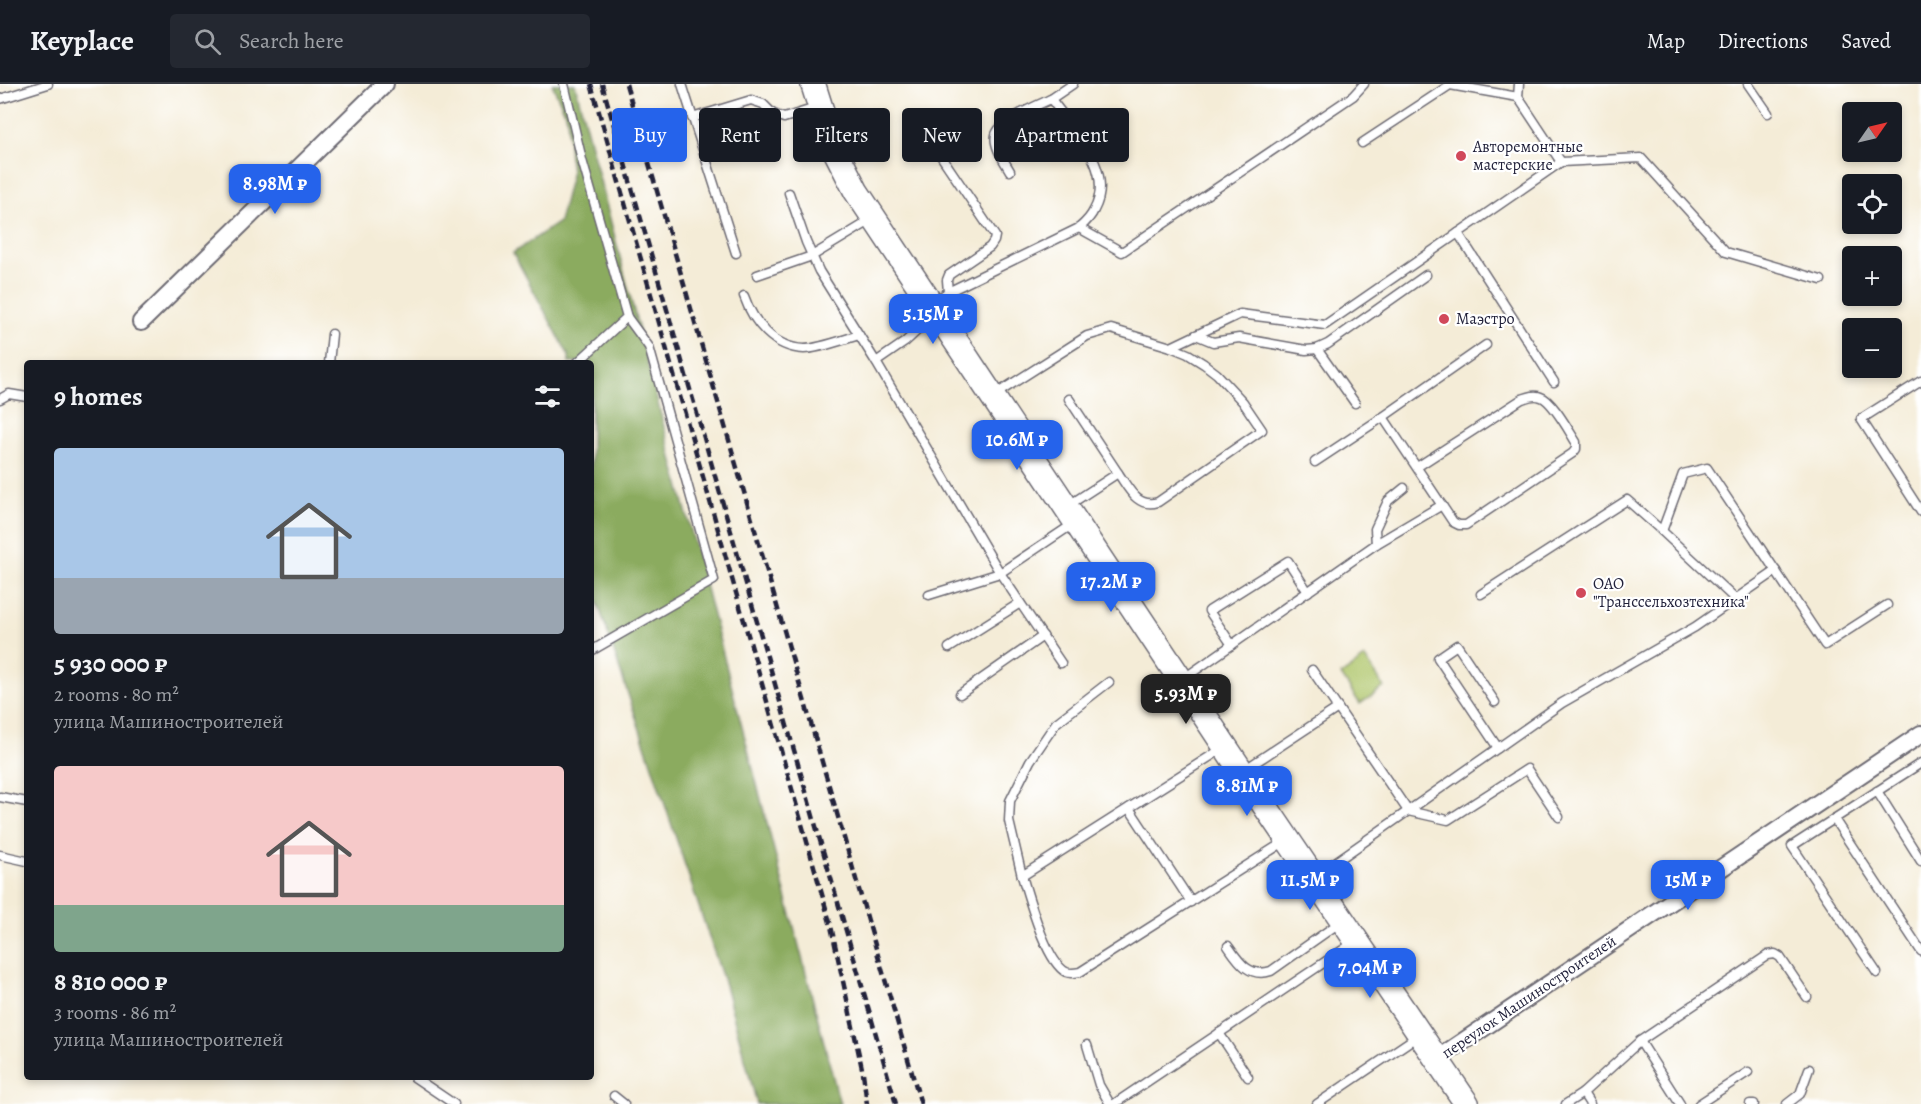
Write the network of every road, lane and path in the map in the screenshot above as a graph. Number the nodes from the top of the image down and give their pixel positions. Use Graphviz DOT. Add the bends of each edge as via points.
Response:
graph roads {
  1 [pos="48,84"];
  2 [pos="385,84"];
  3 [pos="564,84"];
  4 [pos="682,84"];
  5 [pos="813,84"];
  6 [pos="1073,84"];
  7 [pos="1364,84"];
  8 [pos="1519,84"];
  9 [pos="1748,84"];
  10 [pos="1518,97"];
  11 [pos="0,99"];
  12 [pos="1051,99"];
  13 [pos="820,107"];
  14 [pos="1768,113"];
  15 [pos="692,118"];
  16 [pos="1362,143"];
  17 [pos="945,162"];
  18 [pos="1561,162"];
  19 [pos="1010,171"];
  20 [pos="789,193"];
  21 [pos="874,218"];
  22 [pos="1079,228"];
  23 [pos="1458,232"];
  24 [pos="736,253"];
  25 [pos="812,256"];
  26 [pos="757,274"];
  27 [pos="1426,275"];
  28 [pos="1821,280"];
  29 [pos="744,296"];
  30 [pos="938,303"];
  31 [pos="627,317"];
  32 [pos="141,322"];
  33 [pos="332,334"];
  34 [pos="859,335"];
  35 [pos="1196,335"];
  36 [pos="1486,345"];
  37 [pos="1171,347"];
  38 [pos="1317,349"];
  39 [pos="329,360"];
  40 [pos="579,360"];
  41 [pos="876,362"];
  42 [pos="1921,381"];
  43 [pos="1554,382"];
  44 [pos="24,396"];
  45 [pos="993,396"];
  46 [pos="0,399"];
  47 [pos="1069,399"];
  48 [pos="1355,403"];
  49 [pos="1383,417"];
  50 [pos="1315,462"];
  51 [pos="1417,467"];
  52 [pos="1118,473"];
  53 [pos="1404,488"];
  54 [pos="1442,506"];
  55 [pos="1921,512"];
  56 [pos="1071,515"];
  57 [pos="1662,531"];
  58 [pos="1376,544"];
  59 [pos="1776,571"];
  60 [pos="1000,573"];
  61 [pos="1308,592"];
  62 [pos="1481,594"];
  63 [pos="929,595"];
  64 [pos="1735,599"];
  65 [pos="1020,603"];
  66 [pos="1887,605"];
  67 [pos="1043,636"];
  68 [pos="1232,645"];
  69 [pos="949,648"];
  70 [pos="594,649"];
  71 [pos="1061,663"];
  72 [pos="1312,670"];
  73 [pos="1181,681"];
  74 [pos="1109,682"];
  75 [pos="960,694"];
  76 [pos="1495,702"];
  77 [pos="1338,708"];
  78 [pos="1921,734"];
  79 [pos="1225,747"];
  80 [pos="1498,748"];
  81 [pos="1920,766"];
  82 [pos="1242,772"];
  83 [pos="1877,791"];
  84 [pos="0,798"];
  85 [pos="24,802"];
  86 [pos="1129,808"];
  87 [pos="1408,811"];
  88 [pos="1559,817"];
  89 [pos="1834,819"];
  90 [pos="1287,840"];
  91 [pos="0,855"];
  92 [pos="24,860"];
  93 [pos="1921,861"];
  94 [pos="1022,876"];
  95 [pos="1312,878"];
  96 [pos="1191,902"];
  97 [pos="1349,931"];
  98 [pos="1228,945"];
  99 [pos="1921,951"];
  100 [pos="1877,973"];
  101 [pos="1807,997"];
  102 [pos="1219,1034"];
  103 [pos="1420,1035"];
  104 [pos="1640,1041"];
  105 [pos="1087,1045"];
  106 [pos="1437,1059"];
  107 [pos="1809,1070"];
  108 [pos="1748,1072"];
  109 [pos="1248,1077"];
  110 [pos="418,1080"];
  111 [pos="1583,1093"];
  112 [pos="614,1096"];
  113 [pos="454,1104"];
  114 [pos="624,1104"];
  115 [pos="1112,1104"];
  116 [pos="1317,1104"];
  117 [pos="1467,1104"];
  118 [pos="1566,1104"];
  119 [pos="1590,1104"];
  120 [pos="1680,1104"];
  121 [pos="1699,1104"];
  122 [pos="1787,1104"];
  1 -- 11 [label="lane"];
  2 -- 32 [label="street"];
  3 -- 31 [label="lane"];
  4 -- 15 [label="lane"];
  5 -- 13 [label="main road"];
  6 -- 12 [label="lane"];
  7 -- 22 [label="lane" via="1353,96 1122,252"];
  8 -- 10 [label="lane"];
  9 -- 14 [label="lane"];
  10 -- 16 [label="lane" via="1450,85"];
  10 -- 18 [label="lane"];
  12 -- 19 [label="lane" via="999,129 996,143"];
  12 -- 22 [label="lane" via="1091,153 1099,178 1098,203"];
  13 -- 15 [label="lane" via="784,118 752,100"];
  13 -- 21 [label="main road" via="840,161"];
  15 -- 24 [label="lane"];
  17 -- 30 [label="lane" via="995,236 990,247 949,275"];
  18 -- 23 [label="lane"];
  18 -- 28 [label="lane" via="1641,158 1726,252"];
  20 -- 25 [label="lane"];
  21 -- 25 [label="lane"];
  21 -- 30 [label="main road"];
  22 -- 30 [label="lane"];
  23 -- 35 [label="lane" via="1325,325 1240,314"];
  23 -- 43 [label="lane"];
  25 -- 26 [label="lane"];
  25 -- 34 [label="lane"];
  27 -- 38 [label="lane"];
  29 -- 34 [label="lane" via="759,324 790,346 806,349"];
  30 -- 41 [label="lane" via="905,342"];
  30 -- 45 [label="main road"];
  31 -- 40 [label="lane"];
  31 -- 70 [label="lane" via="649,347 714,580"];
  33 -- 39 [label="lane"];
  34 -- 41 [label="lane"];
  35 -- 37 [label="lane"];
  35 -- 38 [label="lane" via="1212,342 1239,338"];
  36 -- 49 [label="lane"];
  37 -- 45 [label="lane" via="1111,329 1087,336"];
  37 -- 52 [label="lane" via="1217,374 1262,430 1152,504 1135,498"];
  38 -- 48 [label="lane"];
  41 -- 60 [label="lane"];
  42 -- 55 [label="lane" via="1861,419"];
  44 -- 46 [label="lane" via="9,393"];
  45 -- 56 [label="main road"];
  47 -- 52 [label="lane"];
  49 -- 50 [label="lane"];
  49 -- 51 [label="lane"];
  51 -- 54 [label="lane"];
  51 -- 54 [label="lane" via="1532,396 1549,402 1576,442 1573,453 1466,525 1454,522"];
  52 -- 56 [label="lane"];
  53 -- 58 [label="lane" via="1388,501 1375,529"];
  54 -- 58 [label="lane"];
  56 -- 60 [label="lane"];
  56 -- 73 [label="main road"];
  57 -- 59 [label="lane" via="1683,474 1707,468"];
  57 -- 62 [label="lane" via="1626,500"];
  57 -- 64 [label="lane"];
  58 -- 61 [label="lane"];
  59 -- 64 [label="lane"];
  59 -- 66 [label="lane" via="1825,645"];
  60 -- 63 [label="lane"];
  60 -- 65 [label="lane"];
  61 -- 68 [label="lane"];
  61 -- 68 [label="lane" via="1288,561 1209,611"];
  64 -- 80 [label="lane" via="1695,627 1562,703"];
  65 -- 67 [label="lane"];
  65 -- 69 [label="lane"];
  67 -- 71 [label="lane"];
  67 -- 75 [label="lane"];
  68 -- 73 [label="lane"];
  72 -- 77 [label="lane"];
  73 -- 79 [label="main road"];
  74 -- 94 [label="lane" via="1056,723 1030,760 1010,801 1009,821"];
  76 -- 80 [label="lane" via="1457,645 1438,658"];
  77 -- 82 [label="lane"];
  77 -- 87 [label="lane"];
  78 -- 106 [label="street, переулок Машиностроителей"];
  79 -- 82 [label="main road"];
  79 -- 86 [label="lane"];
  80 -- 87 [label="lane"];
  81 -- 83 [label="lane"];
  82 -- 90 [label="main road"];
  83 -- 89 [label="lane"];
  83 -- 93 [label="lane"];
  84 -- 85 [label="lane"];
  86 -- 94 [label="lane"];
  86 -- 96 [label="lane"];
  87 -- 88 [label="lane" via="1448,820 1527,769"];
  87 -- 95 [label="lane"];
  89 -- 99 [label="lane"];
  89 -- 100 [label="lane" via="1792,846"];
  90 -- 95 [label="main road"];
  90 -- 96 [label="lane"];
  91 -- 92 [label="lane"];
  94 -- 96 [label="lane" via="1050,954 1063,970 1073,974"];
  95 -- 97 [label="main road"];
  97 -- 98 [label="lane" via="1264,974 1248,970"];
  97 -- 102 [label="lane"];
  97 -- 103 [label="main road"];
  101 -- 104 [label="lane" via="1780,957 1771,954"];
  102 -- 109 [label="lane"];
  102 -- 115 [label="lane"];
  103 -- 106 [label="main road"];
  103 -- 116 [label="lane"];
  104 -- 111 [label="lane"];
  104 -- 120 [label="lane"];
  105 -- 115 [label="lane" via="1099,1085"];
  106 -- 117 [label="main road"];
  107 -- 122 [label="lane" via="1800,1094"];
  108 -- 121 [label="lane"];
  110 -- 113 [label="lane"];
  111 -- 118 [label="lane"];
  111 -- 119 [label="lane"];
  112 -- 114 [label="lane"];
}
